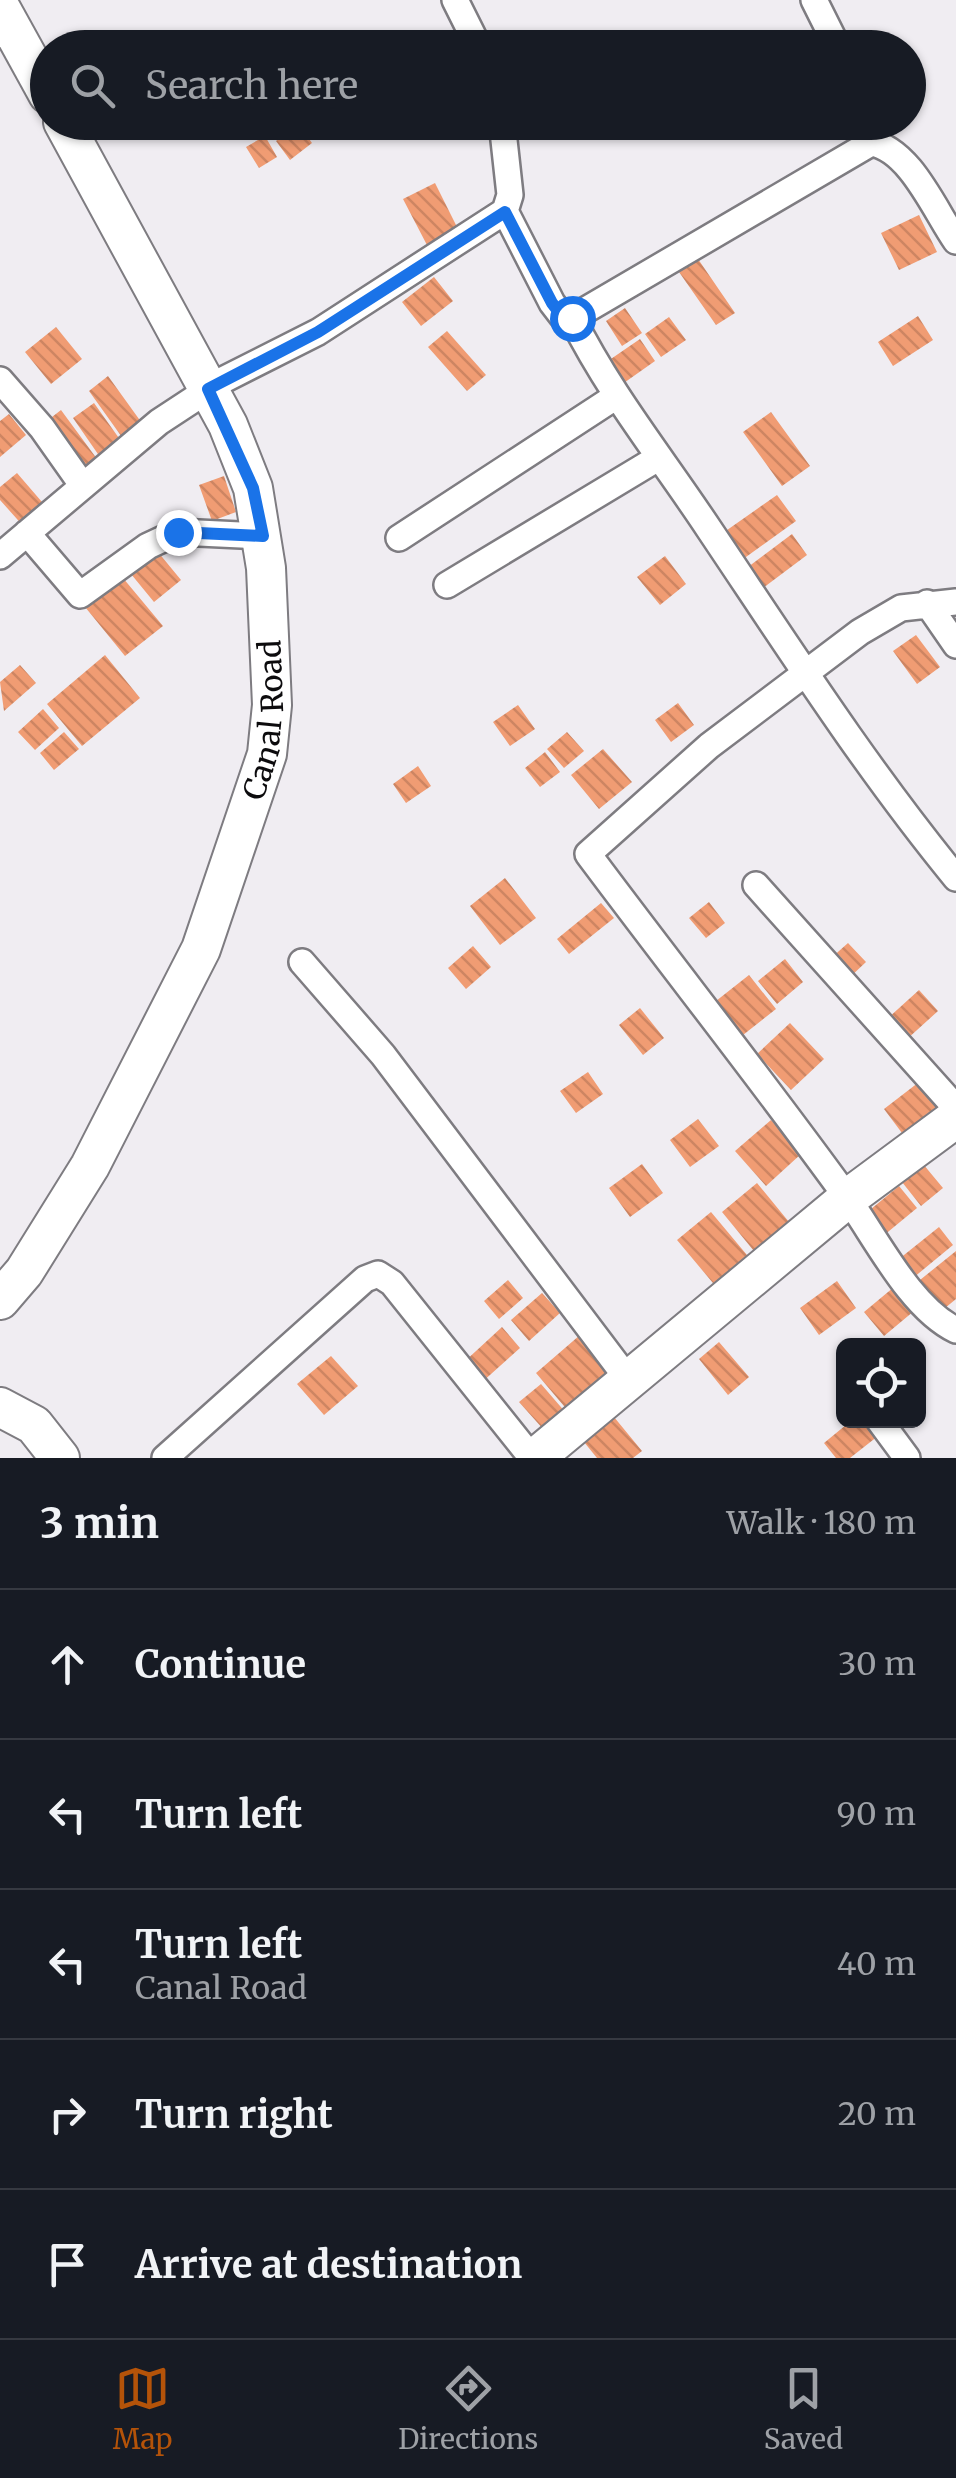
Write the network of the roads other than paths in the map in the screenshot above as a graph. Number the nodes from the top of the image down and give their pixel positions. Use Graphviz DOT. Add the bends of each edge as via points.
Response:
graph roads {
  1 [pos="455,0"];
  2 [pos="814,0"];
  3 [pos="0,7"];
  4 [pos="470,30"];
  5 [pos="829,30"];
  6 [pos="30,61"];
  7 [pos="74,140"];
  8 [pos="504,140"];
  9 [pos="874,140"];
  10 [pos="884,140"];
  11 [pos="505,212"];
  12 [pos="956,242"];
  13 [pos="572,318"];
  14 [pos="0,380"];
  15 [pos="216,384"];
  16 [pos="615,398"];
  17 [pos="658,458"];
  18 [pos="83,486"];
  19 [pos="263,536"];
  20 [pos="399,538"];
  21 [pos="11,539"];
  22 [pos="447,585"];
  23 [pos="956,602"];
  24 [pos="927,603"];
  25 [pos="956,645"];
  26 [pos="804,674"];
  27 [pos="956,878"];
  28 [pos="756,886"];
  29 [pos="302,962"];
  30 [pos="956,1108"];
  31 [pos="956,1118"];
  32 [pos="848,1198"];
  33 [pos="0,1300"];
  34 [pos="956,1330"];
  35 [pos="627,1378"];
  36 [pos="8,1409"];
  37 [pos="885,1428"];
  38 [pos="60,1458"];
  39 [pos="165,1458"];
  40 [pos="534,1458"];
  41 [pos="907,1458"];
  1 -- 4 [label="street"];
  2 -- 5 [label="street"];
  3 -- 6 [label="street"];
  7 -- 15 [label="street, Canal Road"];
  8 -- 11 [label="street" via="510,195"];
  9 -- 13 [label="street"];
  10 -- 12 [label="street"];
  11 -- 13 [label="street" via="552,303"];
  11 -- 15 [label="street" via="318,332"];
  13 -- 16 [label="street"];
  14 -- 18 [label="street"];
  15 -- 18 [label="street"];
  15 -- 19 [label="street, Canal Road"];
  16 -- 17 [label="street"];
  16 -- 20 [label="street"];
  17 -- 22 [label="street"];
  17 -- 26 [label="street"];
  18 -- 21 [label="street"];
  19 -- 21 [label="street" via="178,532 80,595"];
  19 -- 33 [label="street, Canal Road" via="272,705 267,754 243,836 201,948 90,1166"];
  23 -- 24 [label="street"];
  24 -- 25 [label="street"];
  24 -- 26 [label="street" via="887,616"];
  26 -- 27 [label="street"];
  26 -- 32 [label="street" via="709,746 588,854"];
  28 -- 30 [label="street"];
  29 -- 35 [label="street" via="383,1055"];
  31 -- 32 [label="street"];
  32 -- 34 [label="street" via="887,1260 941,1322"];
  32 -- 35 [label="street"];
  35 -- 40 [label="street"];
  36 -- 38 [label="street" via="34,1426"];
  37 -- 41 [label="street"];
  39 -- 40 [label="street" via="378,1274 392,1282"];
}
